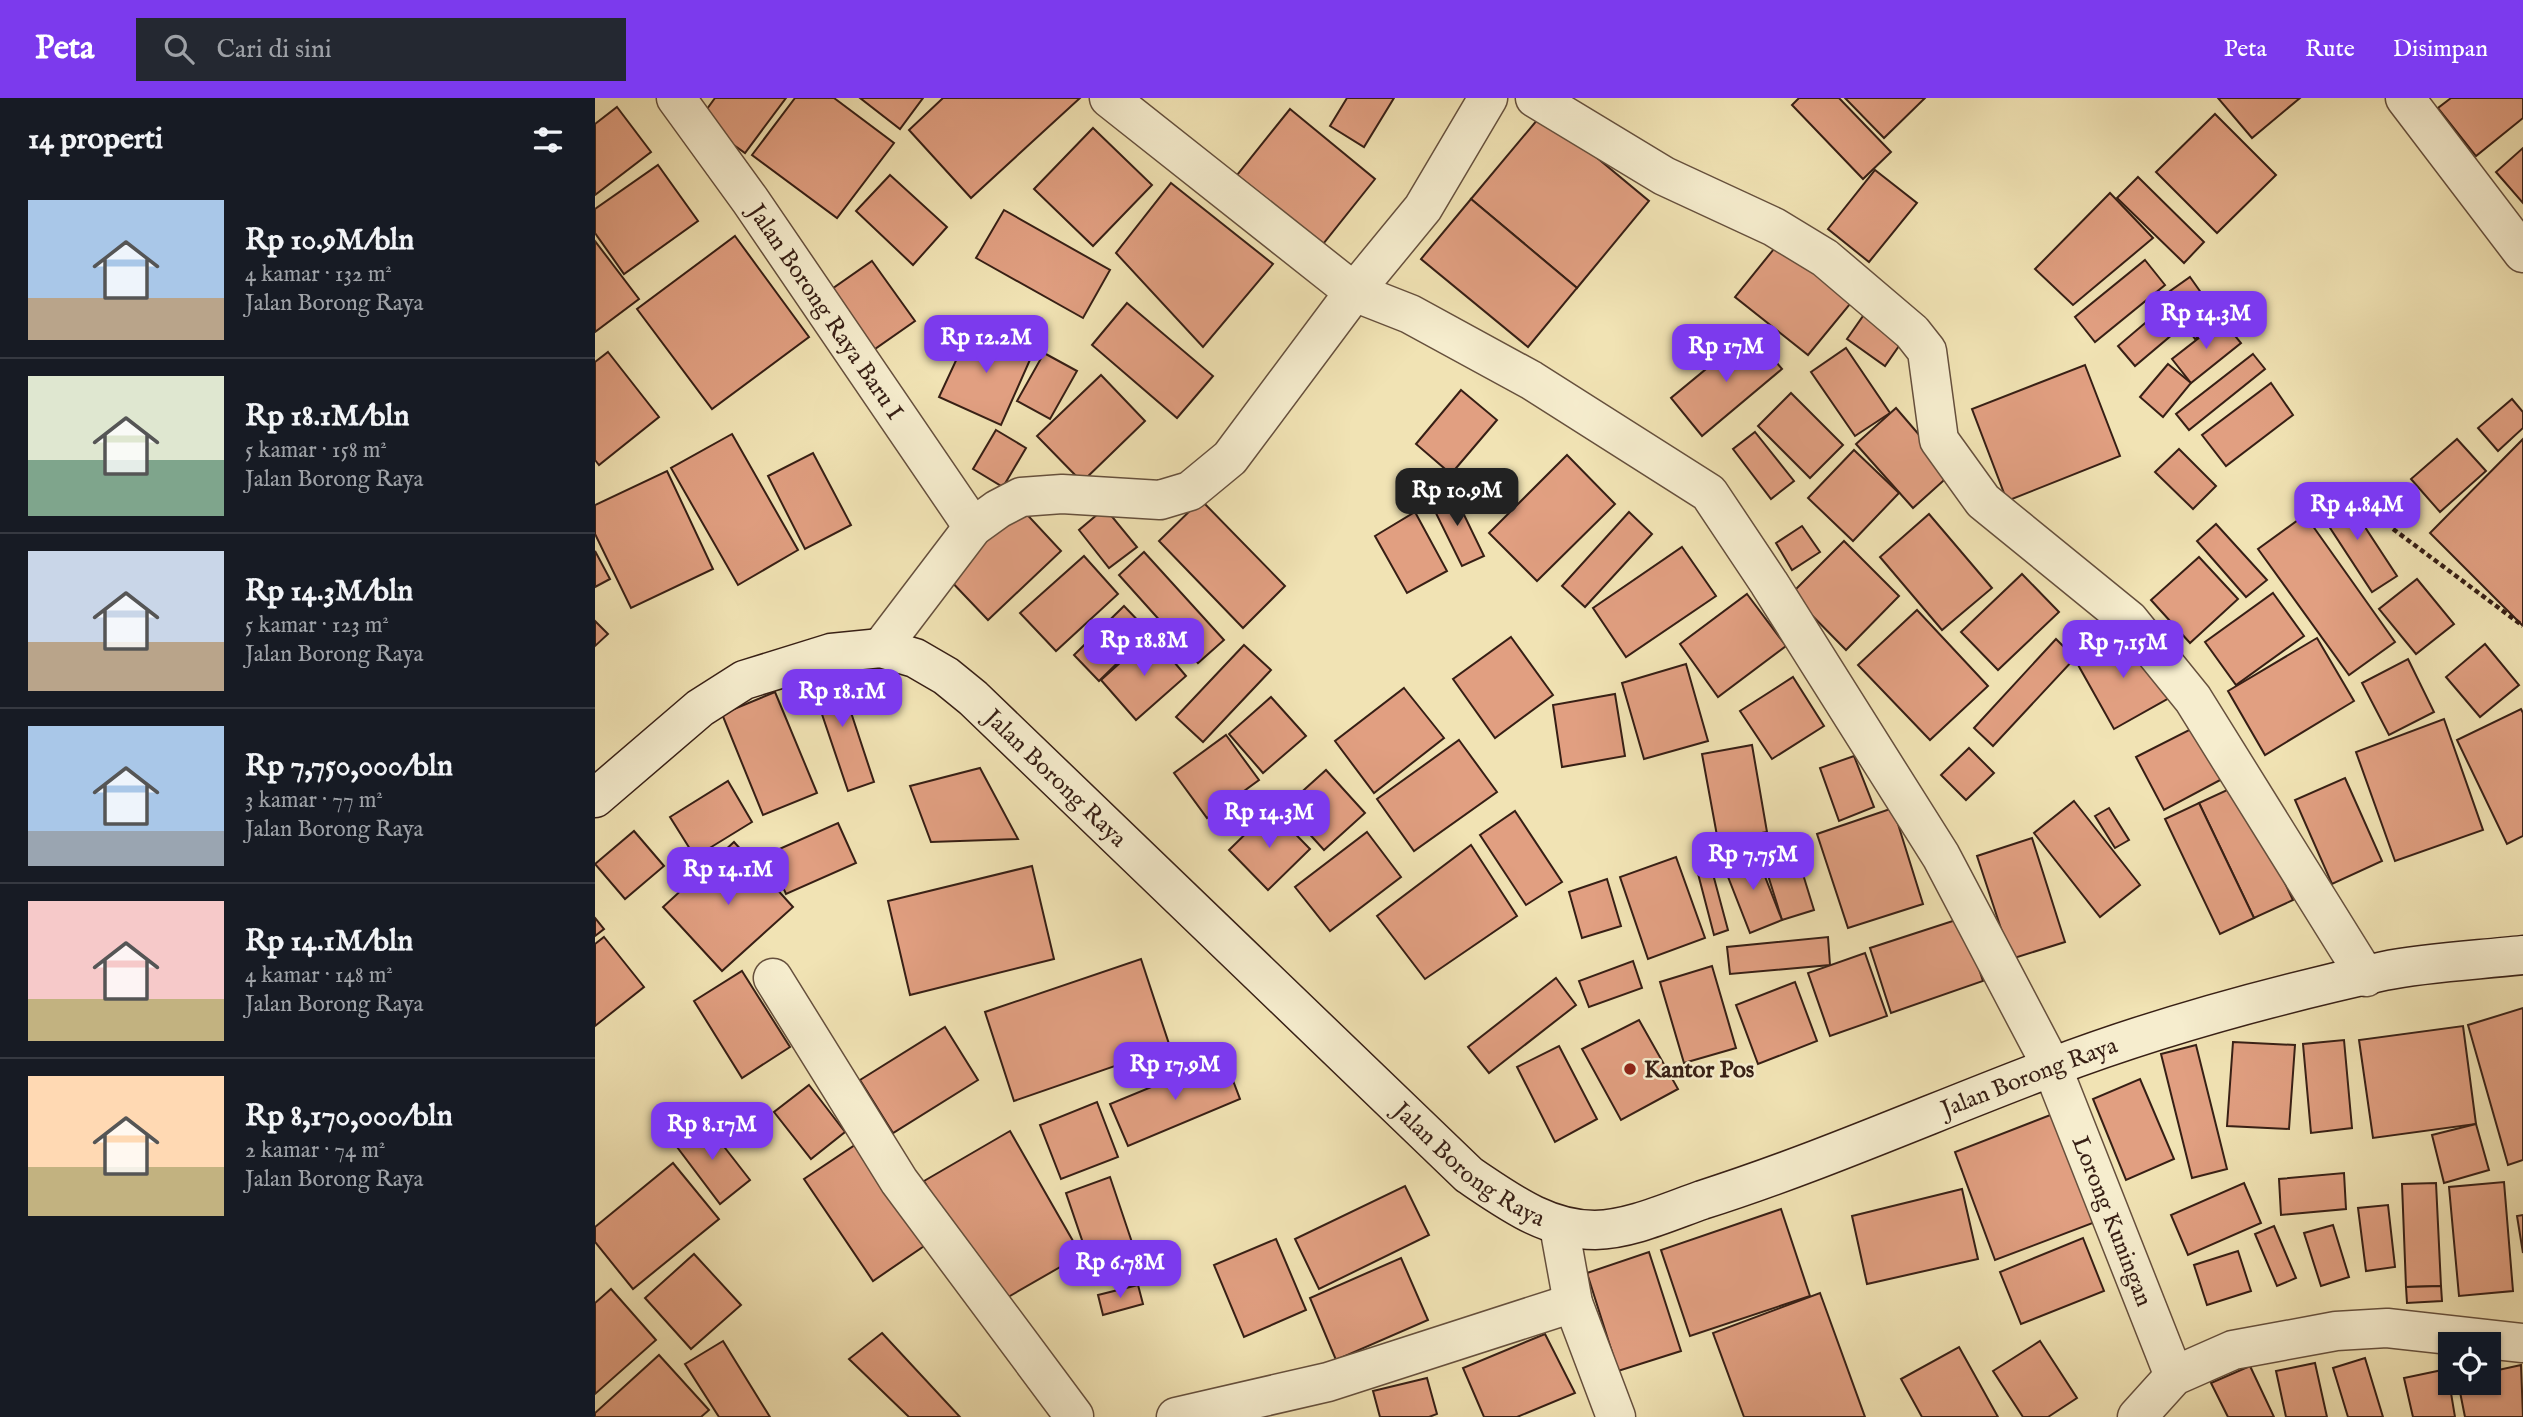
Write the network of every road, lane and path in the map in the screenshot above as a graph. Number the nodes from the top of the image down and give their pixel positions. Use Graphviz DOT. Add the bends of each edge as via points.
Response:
graph roads {
  1 [pos="676,98"];
  2 [pos="1109,98"];
  3 [pos="1488,98"];
  4 [pos="1535,98"];
  5 [pos="2405,98"];
  6 [pos="2523,253"];
  7 [pos="1354,292"];
  8 [pos="2351,485"];
  9 [pos="973,527"];
  10 [pos="2523,626"];
  11 [pos="881,648"];
  12 [pos="595,798"];
  13 [pos="2523,955"];
  14 [pos="2366,976"];
  15 [pos="773,978"];
  16 [pos="2052,1067"];
  17 [pos="1559,1226"];
  18 [pos="1573,1303"];
  19 [pos="2523,1343"];
  20 [pos="2174,1376"];
  21 [pos="1074,1417"];
  22 [pos="1176,1417"];
  23 [pos="1616,1417"];
  24 [pos="2137,1417"];
  1 -- 9 [label="street, Jalan Borong Raya Baru I"];
  2 -- 7 [label="street, Lorong Kuningan"];
  3 -- 7 [label="street" via="1423,208"];
  4 -- 14 [label="street" via="1664,176 1774,227 1825,258 1912,332 1927,351 1939,440 1969,483 1983,501 2129,620 2161,659 2193,699"];
  5 -- 6 [label="street"];
  7 -- 9 [label="street" via="1230,458 1191,491 1160,500 1062,494 1021,497"];
  7 -- 16 [label="street, Lorong Kuningan" via="1411,314 1531,380 1709,493 1941,856"];
  8 -- 10 [label="path" via="2393,529"];
  9 -- 11 [label="street"];
  11 -- 12 [label="street, Jalan Borong Raya" via="831,653 744,680 700,708"];
  11 -- 17 [label="street, Jalan Borong Raya" via="915,658 972,698 1469,1175 1523,1210"];
  13 -- 14 [label="street, Jalan Borong Raya"];
  14 -- 16 [label="street, Jalan Borong Raya" via="2196,1017"];
  15 -- 21 [label="street" via="899,1181"];
  16 -- 17 [label="street, Jalan Borong Raya" via="1783,1174 1638,1221 1596,1230"];
  16 -- 20 [label="street, Lorong Kuningan"];
  17 -- 18 [label="street"];
  18 -- 22 [label="street" via="1328,1382"];
  18 -- 23 [label="street"];
  19 -- 20 [label="street" via="2387,1328 2336,1331 2233,1350"];
  20 -- 24 [label="street"];
}
